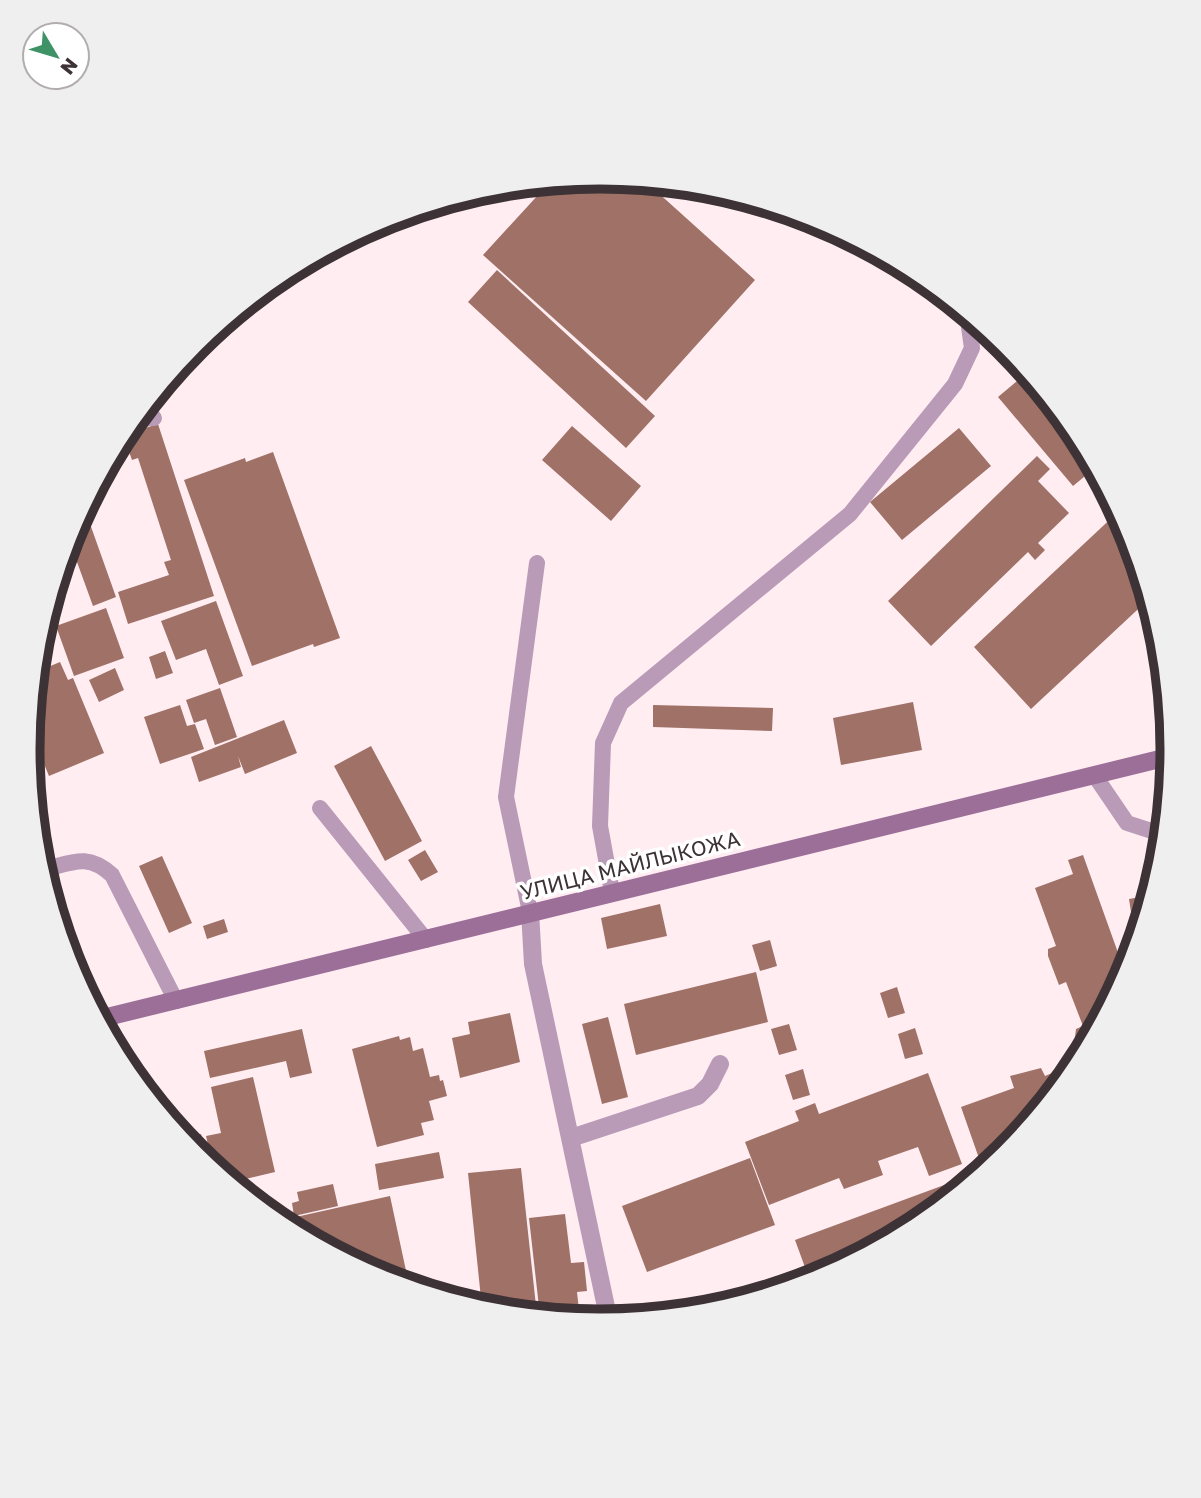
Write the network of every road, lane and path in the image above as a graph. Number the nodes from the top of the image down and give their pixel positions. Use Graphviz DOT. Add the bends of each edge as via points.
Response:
graph roads {
  1 [pos="969,327"];
  2 [pos="149,418"];
  3 [pos="154,418"];
  4 [pos="537,563"];
  5 [pos="1161,759"];
  6 [pos="1095,776"];
  7 [pos="320,808"];
  8 [pos="1154,832"];
  9 [pos="53,867"];
  10 [pos="612,892"];
  11 [pos="530,912"];
  12 [pos="426,940"];
  13 [pos="176,1001"];
  14 [pos="109,1017"];
  15 [pos="720,1064"];
  16 [pos="571,1138"];
  17 [pos="606,1309"];
  1 -- 10 [label="lane" via="972,348 955,384 850,514 621,704 603,743 600,826"];
  2 -- 3 [label="lane"];
  4 -- 11 [label="lane" via="506,797"];
  5 -- 6 [label="street, УЛИЦА МАЙЛЫКОЖА"];
  6 -- 8 [label="lane" via="1127,824"];
  6 -- 10 [label="street, УЛИЦА МАЙЛЫКОЖА"];
  7 -- 12 [label="lane"];
  9 -- 13 [label="lane" via="86,860 98,862 112,875"];
  10 -- 11 [label="street, УЛИЦА МАЙЛЫКОЖА"];
  11 -- 12 [label="street, УЛИЦА МАЙЛЫКОЖА"];
  11 -- 16 [label="street" via="533,964"];
  12 -- 13 [label="street, УЛИЦА МАЙЛЫКОЖА"];
  13 -- 14 [label="street, УЛИЦА МАЙЛЫКОЖА"];
  15 -- 16 [label="street" via="698,1096"];
  16 -- 17 [label="street"];
}
